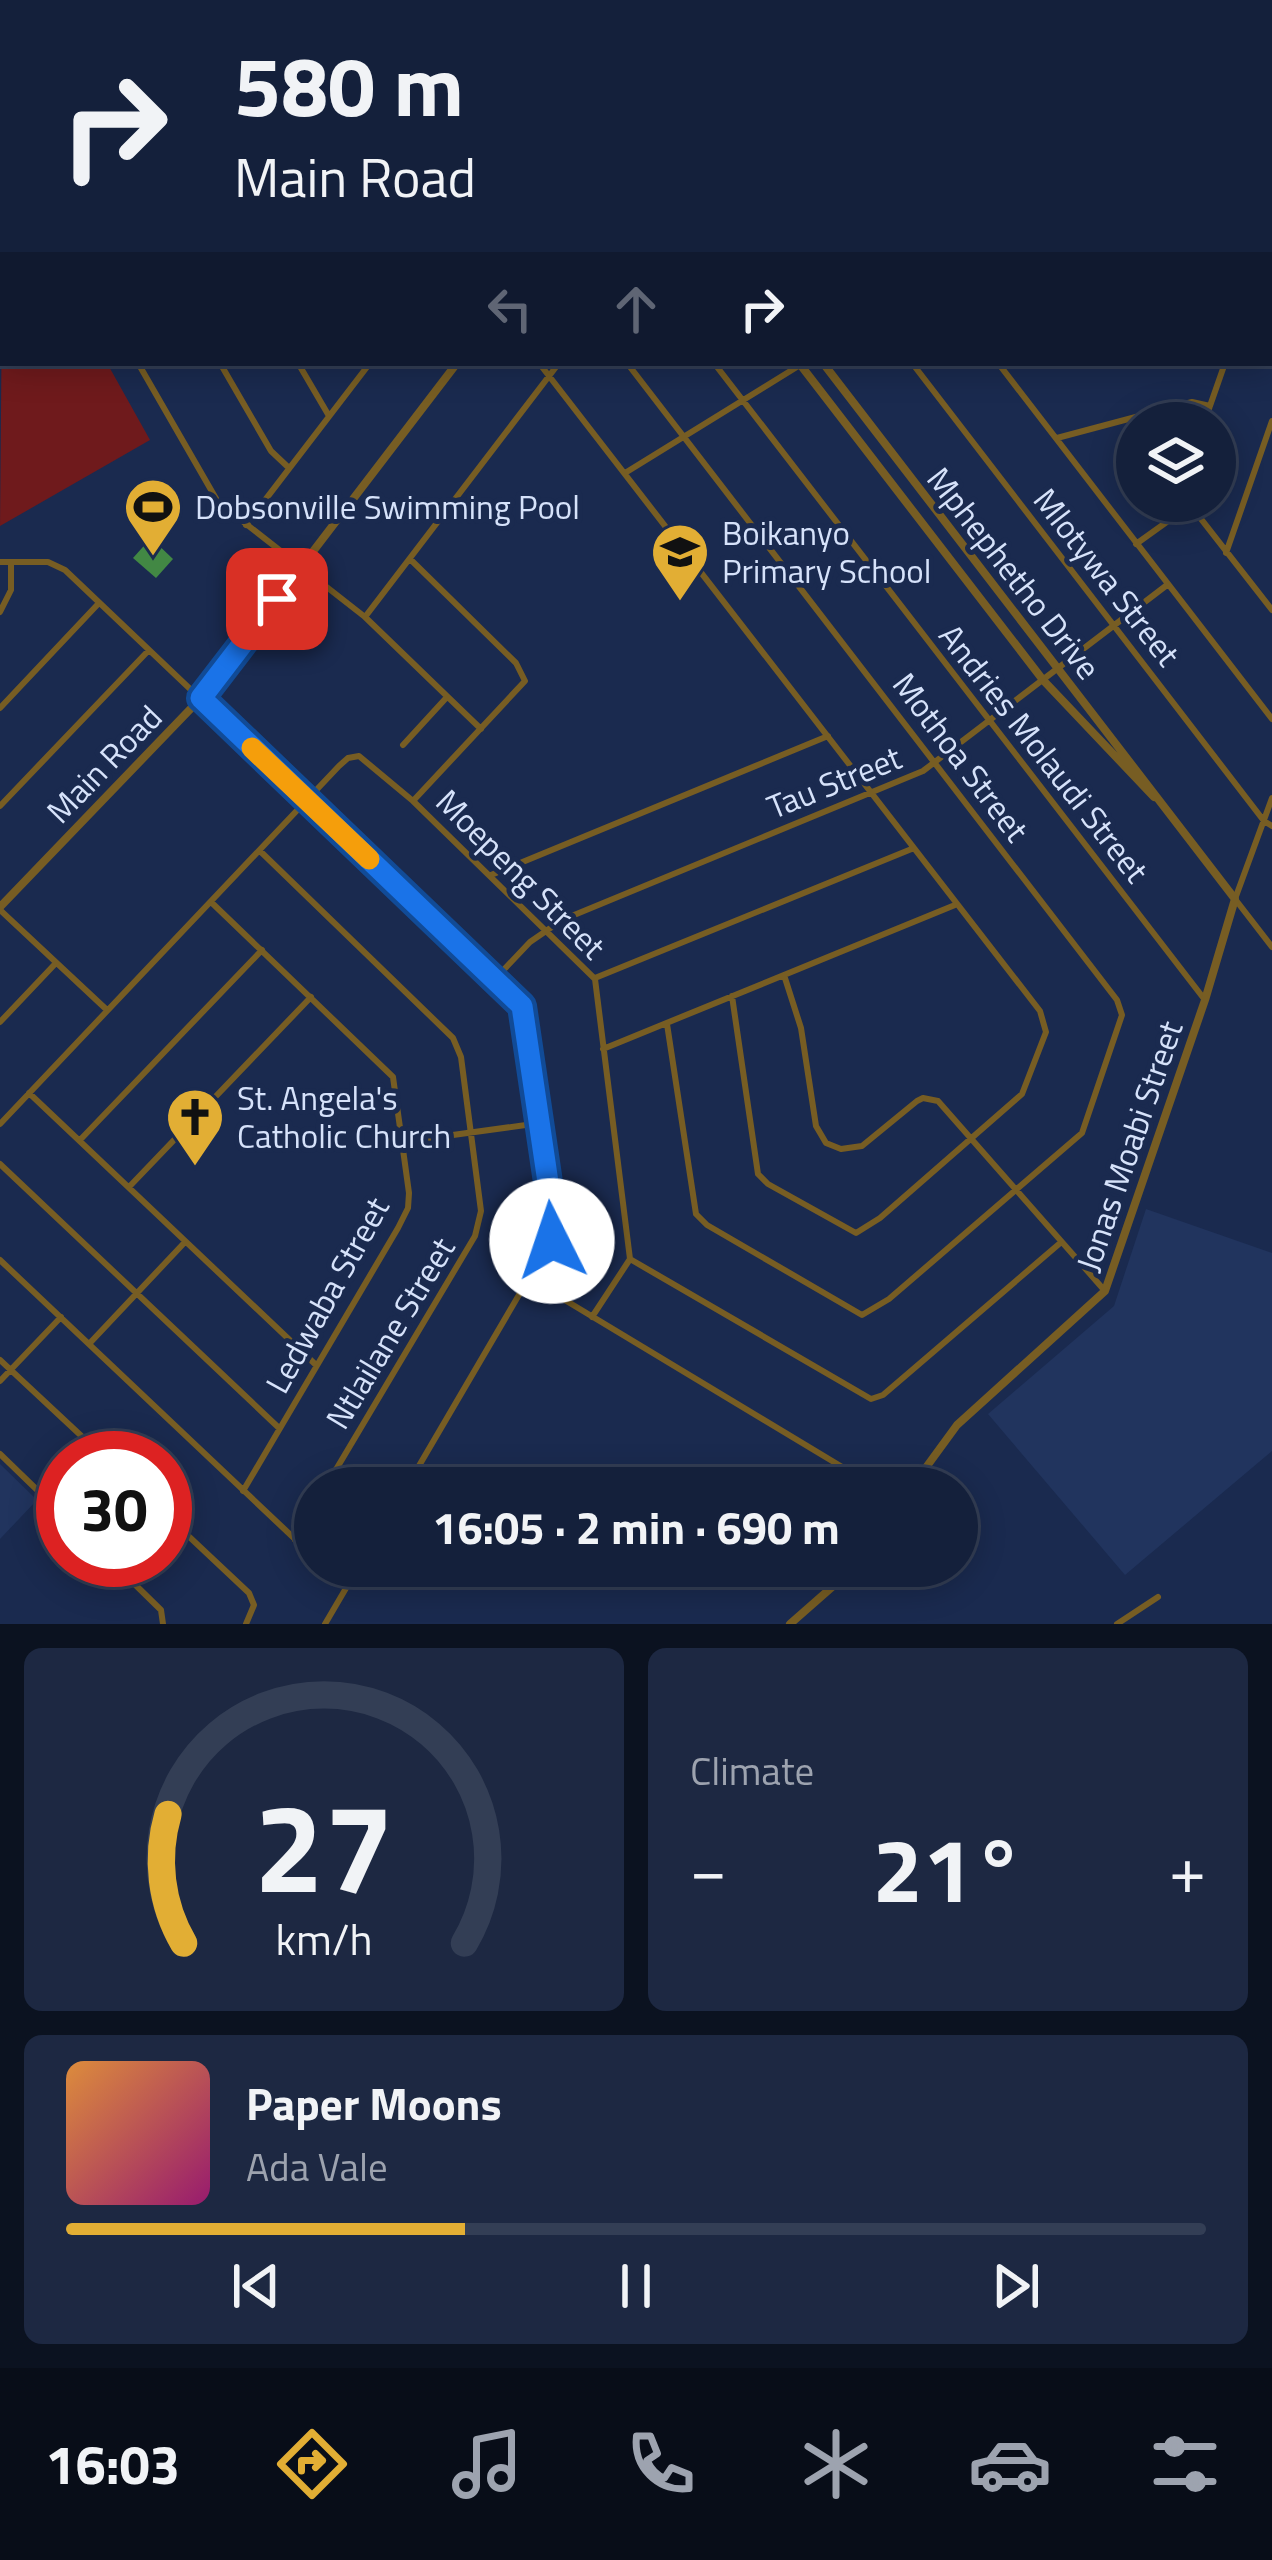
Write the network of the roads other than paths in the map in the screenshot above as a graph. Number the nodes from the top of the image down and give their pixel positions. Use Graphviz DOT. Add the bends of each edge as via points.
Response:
graph roads {
  1 [pos="140,366"];
  2 [pos="222,366"];
  3 [pos="300,366"];
  4 [pos="368,366"];
  5 [pos="455,366"];
  6 [pos="541,366"];
  7 [pos="557,366"];
  8 [pos="629,366"];
  9 [pos="715,366"];
  10 [pos="798,366"];
  11 [pos="803,366"];
  12 [pos="825,366"];
  13 [pos="914,366"];
  14 [pos="1000,366"];
  15 [pos="1224,366"];
  16 [pos="549,376"];
  17 [pos="743,401"];
  18 [pos="1211,402"];
  19 [pos="329,416"];
  20 [pos="1272,421"];
  21 [pos="1116,422"];
  22 [pos="684,436"];
  23 [pos="1056,438"];
  24 [pos="290,468"];
  25 [pos="626,473"];
  26 [pos="1164,522"];
  27 [pos="1202,522"];
  28 [pos="246,525"];
  29 [pos="1136,544"];
  30 [pos="1226,553"];
  31 [pos="410,559"];
  32 [pos="0,562"];
  33 [pos="11,562"];
  34 [pos="302,566"];
  35 [pos="1167,585"];
  36 [pos="100,603"];
  37 [pos="1272,610"];
  38 [pos="0,612"];
  39 [pos="364,617"];
  40 [pos="1114,626"];
  41 [pos="149,650"];
  42 [pos="1058,669"];
  43 [pos="1043,680"];
  44 [pos="201,698"];
  45 [pos="447,698"];
  46 [pos="0,708"];
  47 [pos="1272,719"];
  48 [pos="990,722"];
  49 [pos="481,729"];
  50 [pos="828,736"];
  51 [pos="403,745"];
  52 [pos="936,763"];
  53 [pos="873,792"];
  54 [pos="1272,798"];
  55 [pos="307,800"];
  56 [pos="413,801"];
  57 [pos="0,806"];
  58 [pos="1168,811"];
  59 [pos="1268,823"];
  60 [pos="914,848"];
  61 [pos="260,851"];
  62 [pos="491,875"];
  63 [pos="1235,899"];
  64 [pos="212,902"];
  65 [pos="956,904"];
  66 [pos="0,909"];
  67 [pos="546,928"];
  68 [pos="1272,947"];
  69 [pos="262,950"];
  70 [pos="56,963"];
  71 [pos="784,975"];
  72 [pos="496,979"];
  73 [pos="595,979"];
  74 [pos="732,996"];
  75 [pos="310,997"];
  76 [pos="1205,1000"];
  77 [pos="108,1011"];
  78 [pos="0,1022"];
  79 [pos="667,1024"];
  80 [pos="603,1048"];
  81 [pos="29,1093"];
  82 [pos="540,1123"];
  83 [pos="0,1124"];
  84 [pos="471,1132"];
  85 [pos="971,1138"];
  86 [pos="80,1140"];
  87 [pos="402,1142"];
  88 [pos="0,1164"];
  89 [pos="129,1187"];
  90 [pos="1016,1190"];
  91 [pos="185,1242"];
  92 [pos="1060,1243"];
  93 [pos="0,1259"];
  94 [pos="630,1259"];
  95 [pos="530,1279"];
  96 [pos="1105,1291"];
  97 [pos="137,1294"];
  98 [pos="61,1317"];
  99 [pos="592,1317"];
  100 [pos="88,1344"];
  101 [pos="0,1360"];
  102 [pos="316,1365"];
  103 [pos="10,1370"];
  104 [pos="0,1381"];
  105 [pos="279,1428"];
  106 [pos="76,1431"];
  107 [pos="0,1454"];
  108 [pos="338,1467"];
  109 [pos="418,1467"];
  110 [pos="842,1467"];
  111 [pos="926,1467"];
  112 [pos="36,1488"];
  113 [pos="243,1491"];
  114 [pos="192,1539"];
  115 [pos="294,1539"];
  116 [pos="138,1587"];
  117 [pos="346,1587"];
  118 [pos="832,1587"];
  119 [pos="1159,1597"];
  120 [pos="163,1624"];
  121 [pos="246,1624"];
  122 [pos="325,1624"];
  123 [pos="790,1624"];
  124 [pos="1117,1624"];
  1 -- 28 [label="street" via="207,487"];
  2 -- 24 [label="street" via="266,443"];
  3 -- 19 [label="street"];
  4 -- 19 [label="street"];
  5 -- 34 [label="street, Main Road"];
  6 -- 16 [label="street"];
  7 -- 16 [label="street"];
  8 -- 22 [label="street, Mothoa Street"];
  9 -- 17 [label="street, Andries Molaudi Street"];
  10 -- 17 [label="street"];
  11 -- 43 [label="street, Mphephetho Drive"];
  12 -- 42 [label="street, Mphephetho Drive"];
  13 -- 40 [label="street, Mlotywa Street"];
  14 -- 23 [label="street"];
  15 -- 18 [label="street"];
  16 -- 25 [label="street"];
  16 -- 31 [label="street"];
  17 -- 22 [label="street"];
  17 -- 48 [label="street, Andries Molaudi Street"];
  19 -- 24 [label="street"];
  20 -- 30 [label="street"];
  21 -- 23 [label="street"];
  22 -- 25 [label="street"];
  22 -- 52 [label="street, Mothoa Street"];
  23 -- 29 [label="street"];
  24 -- 28 [label="street"];
  25 -- 50 [label="street"];
  26 -- 29 [label="street"];
  27 -- 30 [label="street"];
  28 -- 34 [label="street"];
  29 -- 35 [label="street"];
  30 -- 37 [label="street"];
  31 -- 39 [label="street"];
  31 -- 49 [label="street" via="523,671 523,685"];
  32 -- 33 [label="street"];
  33 -- 36 [label="street" via="59,566"];
  33 -- 38 [label="street" via="11,590"];
  34 -- 39 [label="street"];
  34 -- 44 [label="street, Main Road"];
  35 -- 40 [label="street, Tau Street"];
  35 -- 47 [label="street"];
  36 -- 41 [label="street"];
  36 -- 46 [label="street"];
  39 -- 45 [label="street"];
  40 -- 42 [label="street, Tau Street"];
  40 -- 59 [label="street, Mlotywa Street"];
  41 -- 44 [label="street"];
  41 -- 57 [label="street"];
  42 -- 43 [label="street, Tau Street"];
  42 -- 58 [label="street, Mphephetho Drive"];
  43 -- 48 [label="street, Tau Street"];
  43 -- 58 [label="street, Mphephetho Drive"];
  44 -- 55 [label="street"];
  44 -- 66 [label="street, Main Road"];
  45 -- 49 [label="street"];
  45 -- 51 [label="street"];
  48 -- 52 [label="street, Tau Street"];
  48 -- 76 [label="street, Andries Molaudi Street"];
  49 -- 56 [label="street"];
  50 -- 53 [label="street"];
  50 -- 62 [label="street"];
  52 -- 53 [label="street, Tau Street"];
  52 -- 90 [label="street, Mothoa Street" via="1122,1010 1085,1129"];
  53 -- 60 [label="street"];
  53 -- 67 [label="street, Tau Street"];
  54 -- 59 [label="street, Jonas Moabi Street"];
  55 -- 56 [label="street, Moepeng Street" via="348,758 365,759"];
  55 -- 61 [label="street"];
  55 -- 72 [label="street"];
  56 -- 62 [label="street, Moepeng Street"];
  58 -- 63 [label="street, Mphephetho Drive"];
  59 -- 63 [label="street, Jonas Moabi Street"];
  60 -- 65 [label="street"];
  60 -- 73 [label="street"];
  61 -- 64 [label="street"];
  61 -- 84 [label="street, Ntlailane Street" via="454,1038"];
  62 -- 67 [label="street, Moepeng Street"];
  63 -- 68 [label="street"];
  63 -- 76 [label="street, Jonas Moabi Street"];
  64 -- 69 [label="street, Ledwaba Street"];
  64 -- 77 [label="street"];
  65 -- 71 [label="street"];
  65 -- 85 [label="street" via="1046,1026 1026,1088"];
  66 -- 70 [label="street"];
  67 -- 72 [label="street, Tau Street"];
  67 -- 73 [label="street, Moepeng Street"];
  69 -- 75 [label="street, Ledwaba Street"];
  69 -- 86 [label="street"];
  70 -- 77 [label="street"];
  70 -- 78 [label="street"];
  71 -- 74 [label="street"];
  71 -- 85 [label="street" via="826,1143 862,1146 923,1098 946,1108"];
  72 -- 82 [label="street" via="525,1012"];
  73 -- 80 [label="street, Moepeng Street"];
  74 -- 79 [label="street"];
  74 -- 85 [label="street" via="755,1167 787,1195 861,1231"];
  75 -- 87 [label="street, Ledwaba Street" via="393,1077"];
  75 -- 89 [label="street"];
  76 -- 96 [label="street, Jonas Moabi Street"];
  77 -- 81 [label="street"];
  79 -- 80 [label="street"];
  79 -- 90 [label="street" via="696,1214 855,1313 876,1310"];
  80 -- 94 [label="street, Moepeng Street"];
  81 -- 83 [label="street"];
  81 -- 86 [label="street"];
  82 -- 84 [label="street"];
  82 -- 95 [label="street" via="554,1235"];
  84 -- 87 [label="street"];
  84 -- 108 [label="street, Ntlailane Street" via="481,1211 475,1236"];
  85 -- 90 [label="street"];
  86 -- 89 [label="street"];
  87 -- 102 [label="street, Ledwaba Street" via="406,1214"];
  88 -- 97 [label="street"];
  89 -- 91 [label="street"];
  90 -- 92 [label="street"];
  91 -- 97 [label="street"];
  91 -- 102 [label="street"];
  92 -- 94 [label="street" via="871,1399"];
  92 -- 96 [label="street"];
  93 -- 98 [label="street"];
  94 -- 99 [label="street"];
  95 -- 99 [label="street"];
  95 -- 109 [label="street"];
  96 -- 111 [label="street, Jonas Moabi Street" via="957,1425"];
  97 -- 100 [label="street"];
  97 -- 105 [label="street"];
  98 -- 100 [label="street"];
  98 -- 103 [label="street"];
  99 -- 110 [label="street"];
  100 -- 113 [label="street"];
  101 -- 103 [label="street"];
  102 -- 105 [label="street, Ledwaba Street"];
  103 -- 104 [label="street"];
  103 -- 106 [label="street"];
  105 -- 113 [label="street, Ledwaba Street"];
  107 -- 112 [label="street"];
  113 -- 115 [label="street"];
  114 -- 121 [label="street" via="249,1593 254,1605"];
  116 -- 120 [label="street" via="161,1610"];
  117 -- 122 [label="street"];
  118 -- 123 [label="street"];
  119 -- 124 [label="street"];
}
